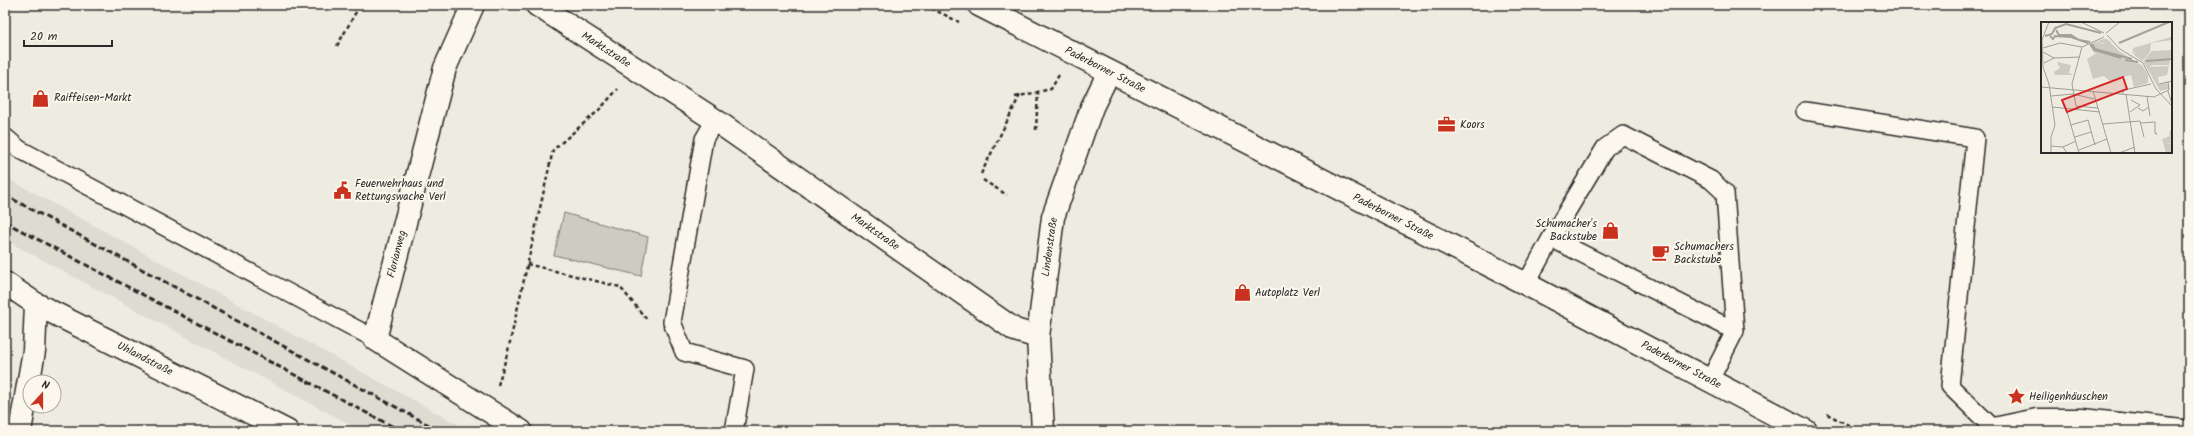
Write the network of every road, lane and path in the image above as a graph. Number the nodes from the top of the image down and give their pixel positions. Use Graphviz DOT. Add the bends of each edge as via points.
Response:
graph roads {
  1 [pos="360,5"];
  2 [pos="473,5"];
  3 [pos="537,5"];
  4 [pos="979,5"];
  5 [pos="337,46"];
  6 [pos="635,68"];
  7 [pos="1109,72"];
  8 [pos="1059,74"];
  9 [pos="1038,92"];
  10 [pos="1020,95"];
  11 [pos="1014,96"];
  12 [pos="1805,111"];
  13 [pos="715,120"];
  14 [pos="1036,130"];
  15 [pos="5,136"];
  16 [pos="981,174"];
  17 [pos="983,180"];
  18 [pos="1006,195"];
  19 [pos="1551,238"];
  20 [pos="527,264"];
  21 [pos="5,283"];
  22 [pos="1526,284"];
  23 [pos="36,304"];
  24 [pos="1735,331"];
  25 [pos="1038,337"];
  26 [pos="678,338"];
  27 [pos="375,339"];
  28 [pos="1710,380"];
  29 [pos="490,412"];
  30 [pos="1994,430"];
  31 [pos="20,431"];
  32 [pos="287,431"];
  33 [pos="521,431"];
  34 [pos="734,431"];
  35 [pos="1043,431"];
  36 [pos="1806,431"];
  37 [pos="2182,431"];
  1 -- 5 [label="path"];
  2 -- 27 [label="street, Florianweg" via="445,68"];
  3 -- 6 [label="street, Marktstraße"];
  4 -- 7 [label="street, Paderborner Straße"];
  6 -- 13 [label="street, Marktstraße"];
  6 -- 20 [label="path" via="598,112 553,150"];
  7 -- 22 [label="street, Paderborner Straße"];
  7 -- 25 [label="street, Lindenstraße" via="1092,107 1053,217"];
  8 -- 9 [label="path" via="1051,89"];
  9 -- 10 [label="path"];
  9 -- 14 [label="path"];
  10 -- 11 [label="path"];
  10 -- 16 [label="path"];
  12 -- 30 [label="lane" via="1975,138 1950,386"];
  13 -- 25 [label="street, Marktstraße" via="1015,330"];
  13 -- 26 [label="lane" via="704,139 672,322"];
  15 -- 27 [label="lane" via="26,153"];
  17 -- 18 [label="path"];
  19 -- 22 [label="lane"];
  19 -- 24 [label="lane"];
  19 -- 24 [label="lane" via="1605,148 1623,135 1711,180 1725,194"];
  20 -- 26 [label="path" via="620,287 655,329"];
  20 -- 29 [label="path" via="508,351"];
  21 -- 23 [label="street, Uhlandstraße"];
  22 -- 28 [label="street, Paderborner Straße"];
  23 -- 31 [label="street" via="34,351"];
  23 -- 32 [label="street, Uhlandstraße"];
  24 -- 28 [label="lane"];
  25 -- 35 [label="street, Lindenstraße"];
  26 -- 34 [label="lane" via="684,352 745,369"];
  27 -- 29 [label="street"];
  28 -- 36 [label="street, Paderborner Straße"];
  29 -- 33 [label="street"];
  30 -- 37 [label="street" via="2037,420 2067,420"];
}
